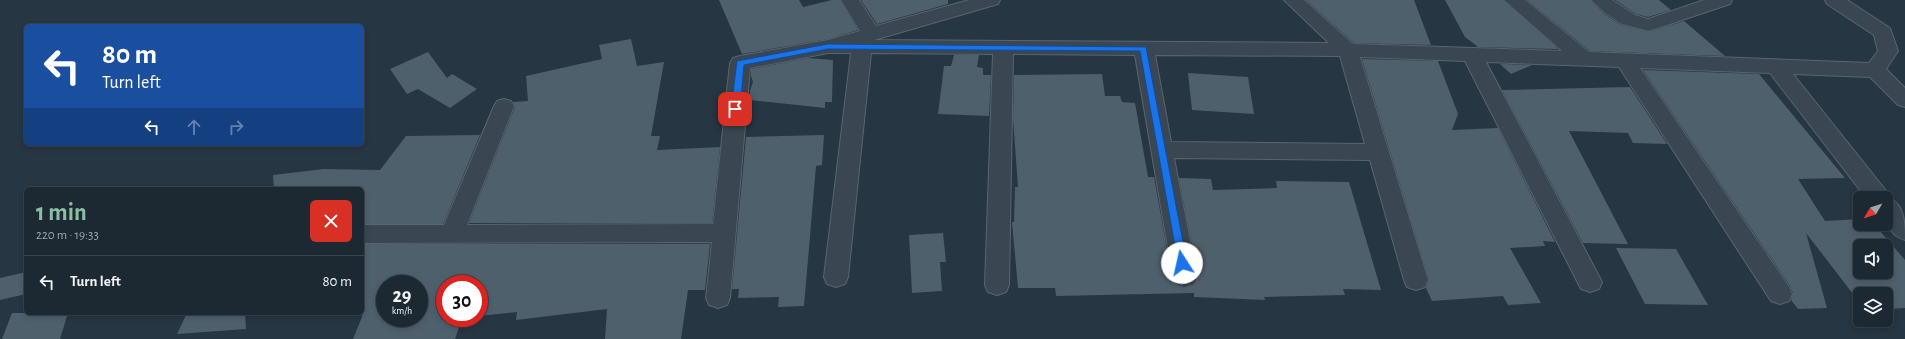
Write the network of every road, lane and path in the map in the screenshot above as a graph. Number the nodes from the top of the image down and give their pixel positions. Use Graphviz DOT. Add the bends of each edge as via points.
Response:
graph roads {
  1 [pos="850,0"];
  2 [pos="991,0"];
  3 [pos="1293,0"];
  4 [pos="1513,0"];
  5 [pos="1600,0"];
  6 [pos="1723,0"];
  7 [pos="1834,0"];
  8 [pos="867,40"];
  9 [pos="1003,48"];
  10 [pos="1144,49"];
  11 [pos="1348,50"];
  12 [pos="1472,55"];
  13 [pos="1584,59"];
  14 [pos="1625,61"];
  15 [pos="1776,66"];
  16 [pos="1875,70"];
  17 [pos="1905,100"];
  18 [pos="504,106"];
  19 [pos="1162,150"];
  20 [pos="1378,152"];
  21 [pos="1874,191"];
  22 [pos="1893,215"];
  23 [pos="1905,231"];
  24 [pos="724,233"];
  25 [pos="364,234"];
  26 [pos="452,234"];
  27 [pos="836,277"];
  28 [pos="1185,277"];
  29 [pos="1416,280"];
  30 [pos="1590,282"];
  31 [pos="997,285"];
  32 [pos="1780,294"];
  33 [pos="718,298"];
  1 -- 8 [label="street"];
  2 -- 8 [label="street"];
  3 -- 11 [label="street"];
  4 -- 13 [label="street"];
  5 -- 6 [label="street" via="1636,24 1649,24"];
  7 -- 16 [label="street" via="1883,32 1888,51"];
  8 -- 9 [label="street"];
  8 -- 24 [label="street" via="740,63"];
  8 -- 27 [label="street"];
  9 -- 10 [label="street"];
  9 -- 31 [label="street"];
  10 -- 11 [label="street"];
  10 -- 19 [label="street"];
  11 -- 12 [label="street"];
  11 -- 20 [label="street"];
  12 -- 13 [label="street"];
  12 -- 30 [label="street"];
  13 -- 14 [label="street"];
  14 -- 15 [label="street"];
  14 -- 32 [label="street"];
  15 -- 16 [label="street"];
  15 -- 21 [label="street"];
  16 -- 17 [label="street"];
  18 -- 26 [label="street"];
  19 -- 20 [label="street"];
  19 -- 28 [label="street"];
  20 -- 29 [label="street"];
  22 -- 23 [label="street"];
  24 -- 26 [label="street"];
  24 -- 33 [label="street"];
  25 -- 26 [label="street"];
}
